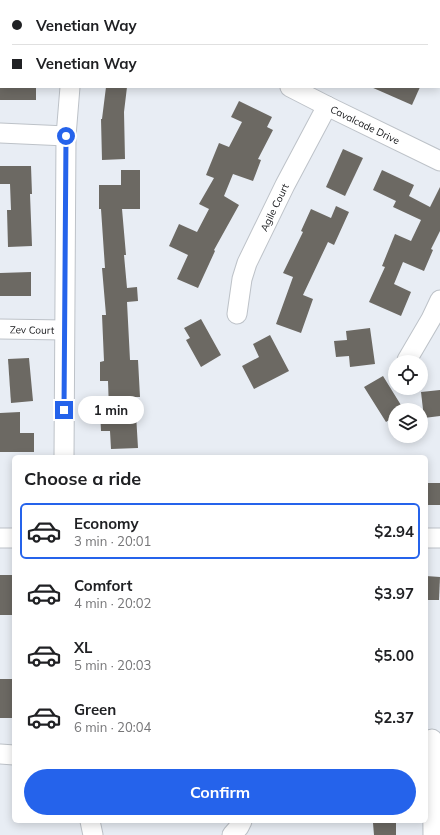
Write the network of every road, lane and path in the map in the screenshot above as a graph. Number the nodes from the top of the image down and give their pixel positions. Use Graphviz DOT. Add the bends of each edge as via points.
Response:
graph roads {
  1 [pos="70,88"];
  2 [pos="292,88"];
  3 [pos="327,106"];
  4 [pos="0,133"];
  5 [pos="66,136"];
  6 [pos="440,161"];
  7 [pos="440,300"];
  8 [pos="237,314"];
  9 [pos="0,330"];
  10 [pos="64,330"];
  11 [pos="410,355"];
  12 [pos="64,455"];
  13 [pos="0,538"];
  14 [pos="12,538"];
  15 [pos="428,538"];
  16 [pos="440,538"];
  17 [pos="432,739"];
  18 [pos="0,754"];
  19 [pos="12,755"];
  20 [pos="90,823"];
  21 [pos="241,823"];
  22 [pos="93,835"];
  23 [pos="232,835"];
  24 [pos="432,835"];
  1 -- 5 [label="street"];
  2 -- 3 [label="street, Cavalcade Drive"];
  3 -- 6 [label="street, Cavalcade Drive"];
  3 -- 8 [label="street, Agile Court" via="247,263"];
  4 -- 5 [label="street"];
  5 -- 10 [label="street"];
  7 -- 11 [label="street"];
  9 -- 10 [label="street, Zev Court"];
  10 -- 12 [label="street"];
  13 -- 14 [label="street"];
  15 -- 16 [label="street"];
  17 -- 24 [label="street"];
  18 -- 19 [label="street"];
  20 -- 22 [label="street"];
  21 -- 23 [label="street"];
}
